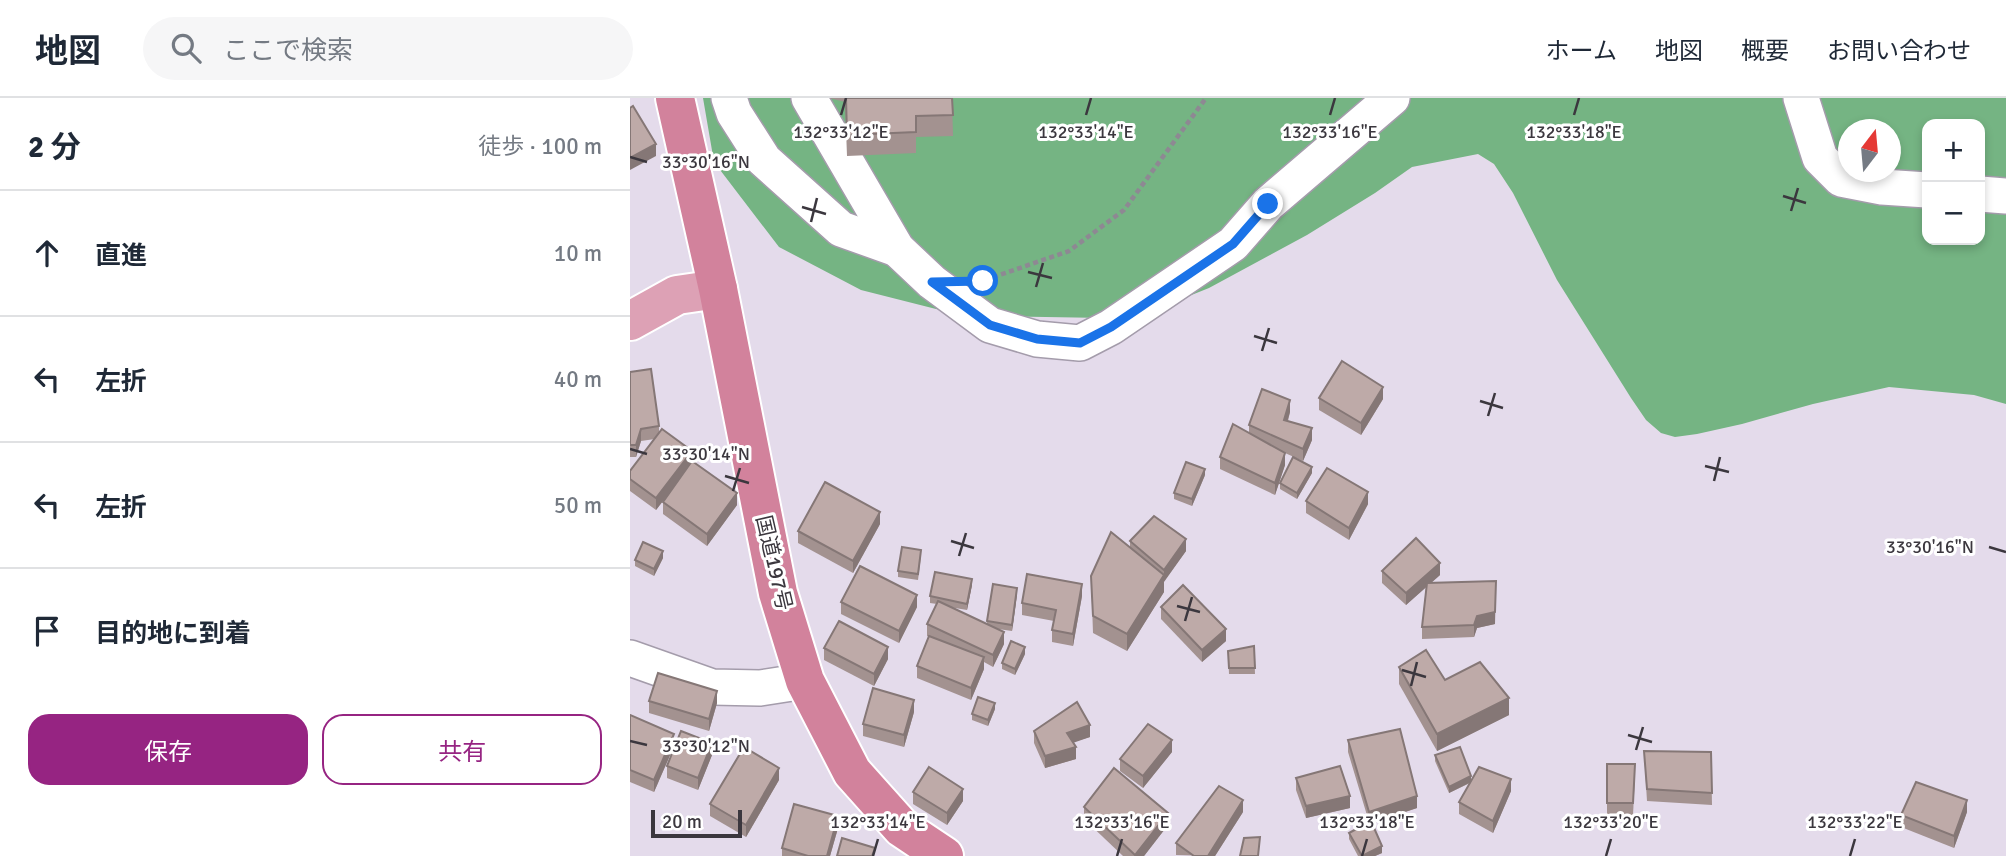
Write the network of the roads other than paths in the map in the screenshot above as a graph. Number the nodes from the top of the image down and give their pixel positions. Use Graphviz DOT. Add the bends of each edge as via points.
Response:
graph roads {
  1 [pos="675,98"];
  2 [pos="729,98"];
  3 [pos="809,98"];
  4 [pos="1392,98"];
  5 [pos="1801,98"];
  6 [pos="1922,190"];
  7 [pos="1985,194"];
  8 [pos="2006,196"];
  9 [pos="897,249"];
  10 [pos="718,289"];
  11 [pos="630,321"];
  12 [pos="630,658"];
  13 [pos="805,681"];
  14 [pos="944,856"];
  1 -- 10 [label="highway, 国道197号"];
  2 -- 9 [label="street" via="764,160 841,229"];
  3 -- 9 [label="street"];
  4 -- 9 [label="street" via="1268,204 1233,244 1080,343 1037,339 990,325"];
  5 -- 6 [label="street" via="1820,158 1840,179"];
  7 -- 8 [label="street"];
  10 -- 11 [label="main road" via="677,295"];
  10 -- 13 [label="highway, 国道197号" via="779,593"];
  12 -- 13 [label="street" via="712,687 760,688"];
  13 -- 14 [label="highway, 国道197号" via="852,772 902,828"];
}
